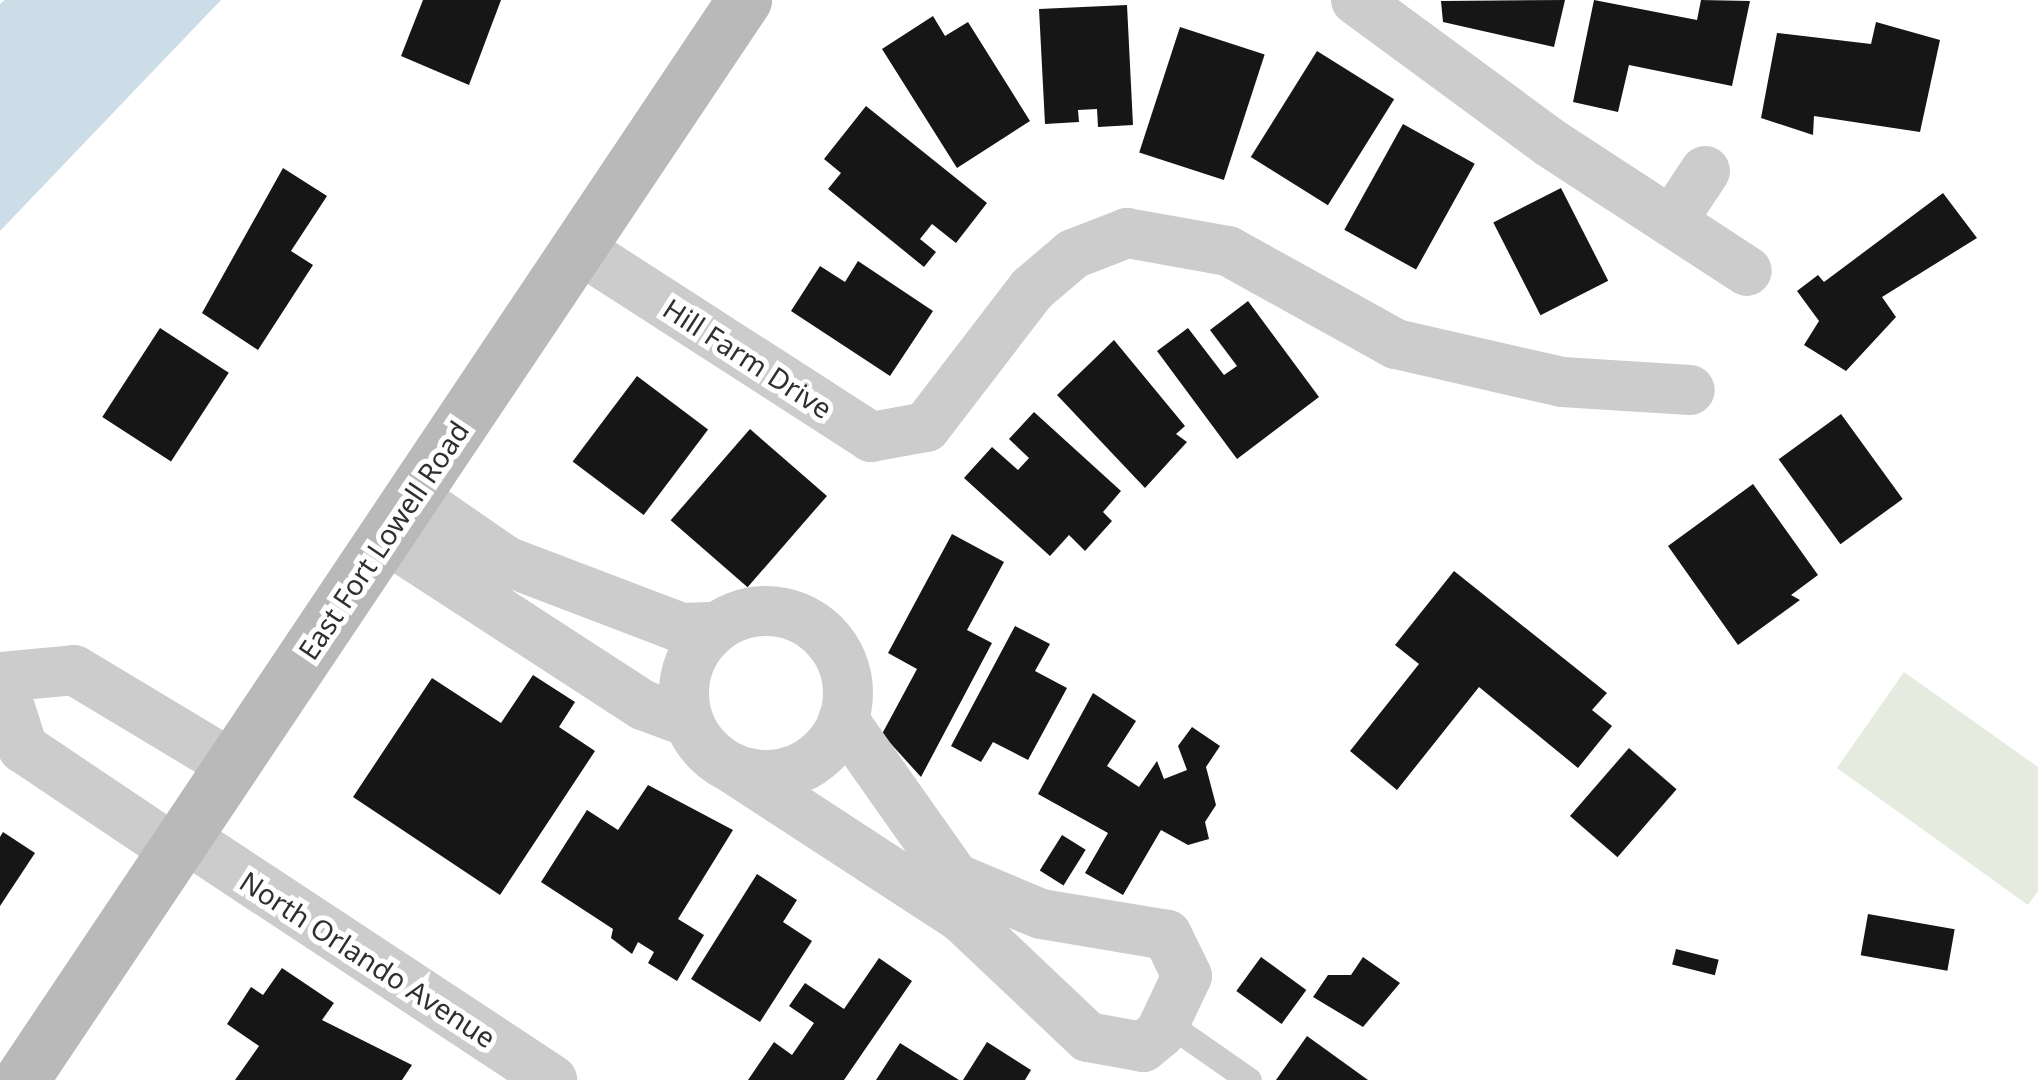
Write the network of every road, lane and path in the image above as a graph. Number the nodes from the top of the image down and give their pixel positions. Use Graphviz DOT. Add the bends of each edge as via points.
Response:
graph roads {
  1 [pos="744,0"];
  2 [pos="1356,0"];
  3 [pos="1705,171"];
  4 [pos="1672,222"];
  5 [pos="578,248"];
  6 [pos="1747,271"];
  7 [pos="1690,390"];
  8 [pos="398,517"];
  9 [pos="717,627"];
  10 [pos="0,677"];
  11 [pos="843,720"];
  12 [pos="688,722"];
  13 [pos="232,765"];
  14 [pos="732,768"];
  15 [pos="180,844"];
  16 [pos="1166,1022"];
  17 [pos="21,1080"];
  18 [pos="552,1080"];
  19 [pos="1249,1080"];
  1 -- 5 [label="street, East Fort Lowell Road"];
  2 -- 4 [label="street"];
  3 -- 4 [label="street"];
  4 -- 6 [label="street"];
  5 -- 7 [label="street, Hill Farm Drive" via="872,436 926,427 1032,288 1073,254 1127,233 1228,251 1396,344 1562,382"];
  5 -- 8 [label="street, East Fort Lowell Road"];
  8 -- 9 [label="street" via="681,628"];
  8 -- 12 [label="street" via="643,705"];
  8 -- 13 [label="street, East Fort Lowell Road"];
  9 -- 11 [label="street" via="766,611 817,629 846,674"];
  9 -- 12 [label="street" via="686,674"];
  10 -- 13 [label="street" via="74,670"];
  10 -- 15 [label="street, North Orlando Avenue" via="23,748"];
  11 -- 14 [label="street" via="826,749 796,769"];
  11 -- 16 [label="street" via="955,878 1041,914 1167,935 1187,976"];
  12 -- 14 [label="street"];
  13 -- 15 [label="street, East Fort Lowell Road"];
  14 -- 16 [label="street" via="961,917 1088,1037 1143,1048"];
  15 -- 17 [label="street, East Fort Lowell Road"];
  15 -- 18 [label="street, North Orlando Avenue"];
  16 -- 19 [label="lane"];
}
